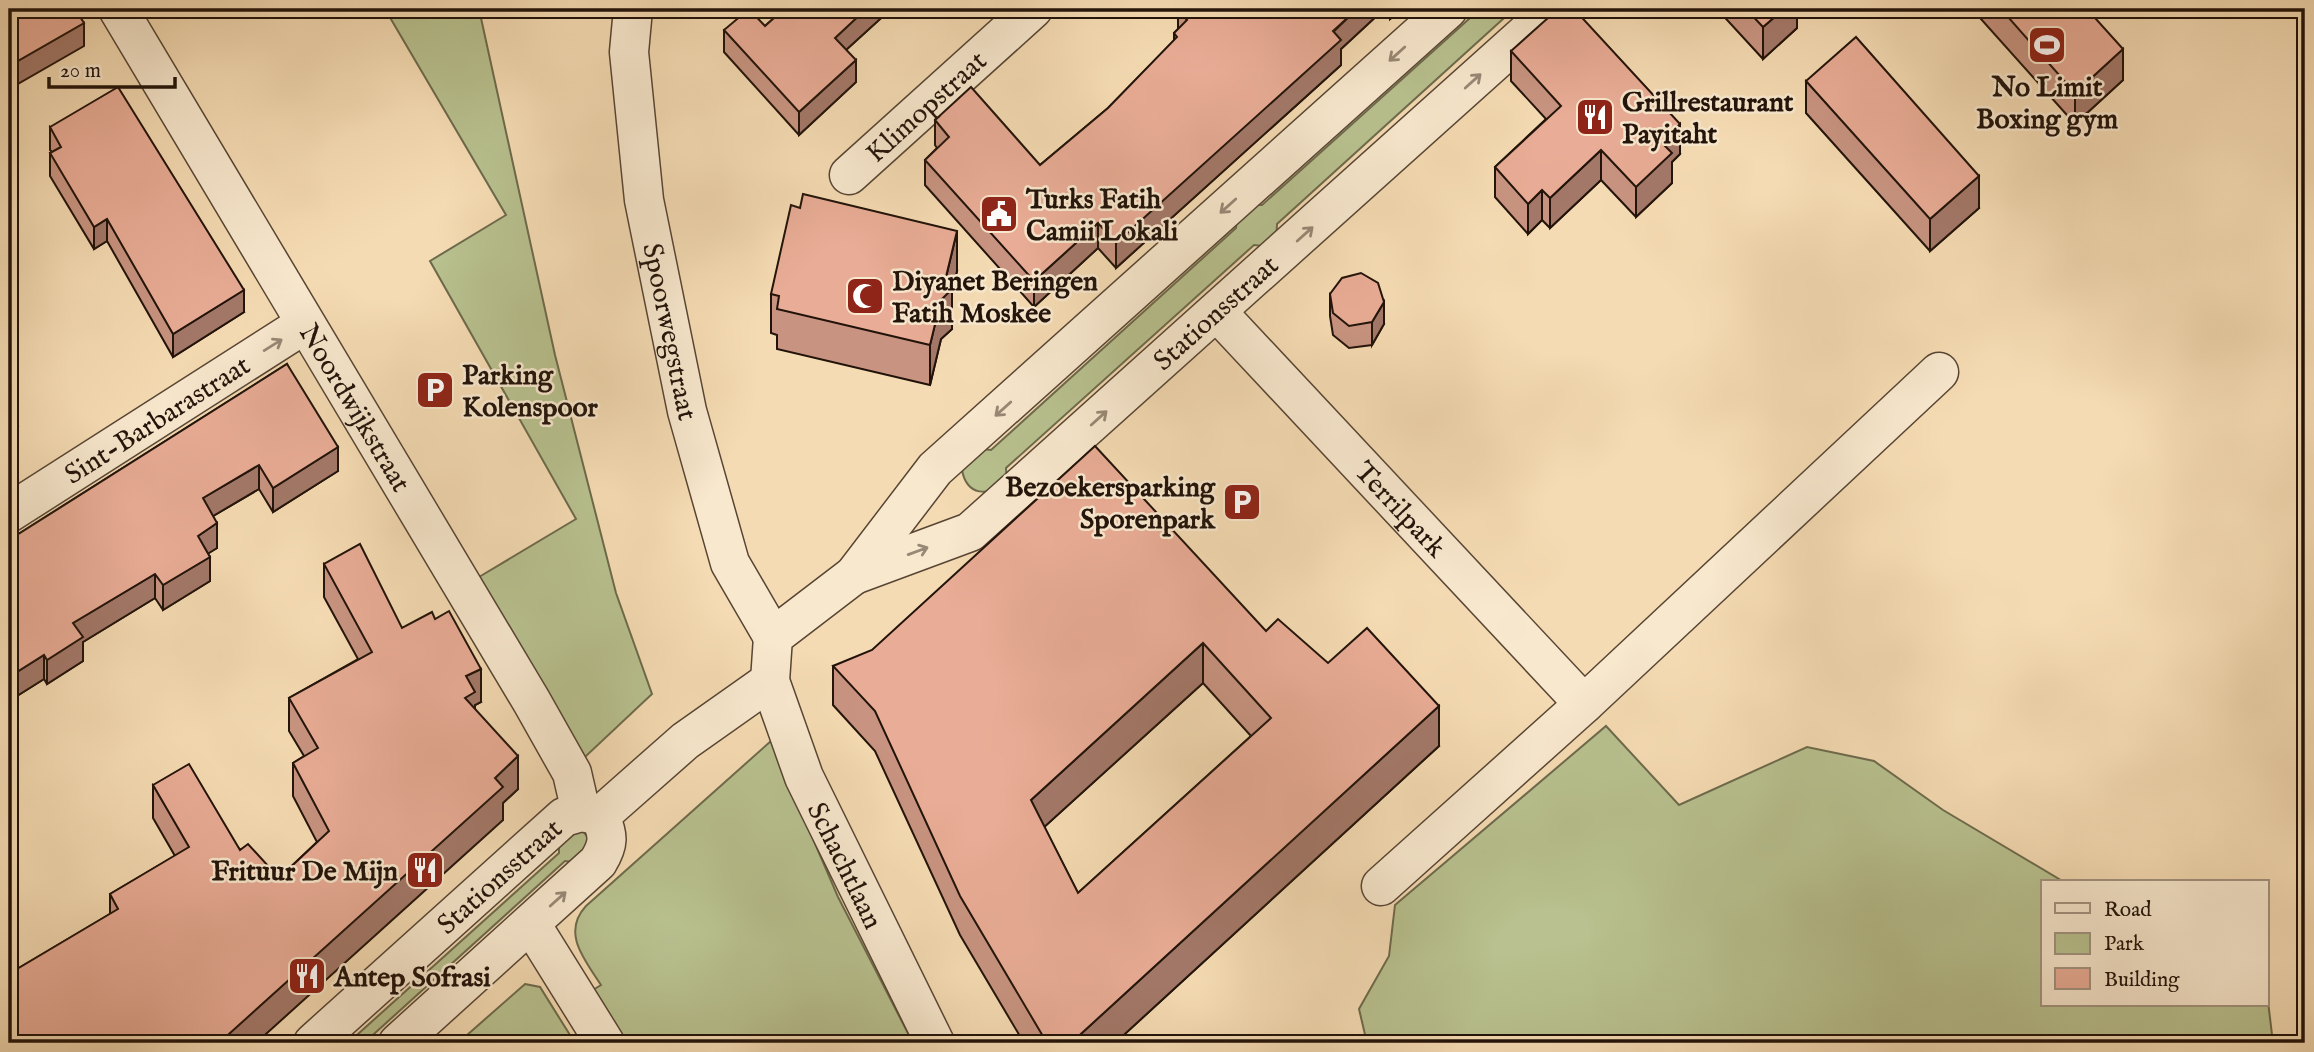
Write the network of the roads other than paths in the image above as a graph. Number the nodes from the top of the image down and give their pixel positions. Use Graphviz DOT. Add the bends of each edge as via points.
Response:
graph roads {
  1 [pos="118,9"];
  2 [pos="633,9"];
  3 [pos="1033,9"];
  4 [pos="1448,9"];
  5 [pos="1553,9"];
  6 [pos="849,175"];
  7 [pos="1218,313"];
  8 [pos="305,324"];
  9 [pos="1939,372"];
  10 [pos="9,513"];
  11 [pos="854,575"];
  12 [pos="773,637"];
  13 [pos="770,681"];
  14 [pos="1584,704"];
  15 [pos="590,814"];
  16 [pos="1381,886"];
  17 [pos="531,924"];
  18 [pos="313,1043"];
  19 [pos="398,1043"];
  20 [pos="605,1043"];
  21 [pos="935,1043"];
  1 -- 8 [label="street, Noordwijkstraat"];
  2 -- 12 [label="street, Spoorwegstraat" via="629,52 644,200 687,411 730,563"];
  3 -- 6 [label="street, Klimopstraat"];
  4 -- 11 [label="street, Stationsstraat, one-way" via="935,469"];
  7 -- 5 [label="street, Stationsstraat, one-way"];
  11 -- 7 [label="street, Stationsstraat, one-way" via="970,532"];
  7 -- 14 [label="street, Terrilpark"];
  10 -- 8 [label="street, Sint-Barbarastraat, one-way"];
  8 -- 15 [label="street, Noordwijkstraat" via="532,702"];
  9 -- 14 [label="street"];
  11 -- 12 [label="street, Stationsstraat"];
  12 -- 13 [label="street"];
  13 -- 15 [label="street, Stationsstraat"];
  13 -- 21 [label="street, Schachtlaan" via="804,777"];
  14 -- 16 [label="street"];
  17 -- 15 [label="street, Stationsstraat, one-way" via="598,862 607,847 608,834"];
  15 -- 18 [label="street, Stationsstraat" via="564,817"];
  17 -- 19 [label="street, Stationsstraat"];
  17 -- 20 [label="street"];
}
